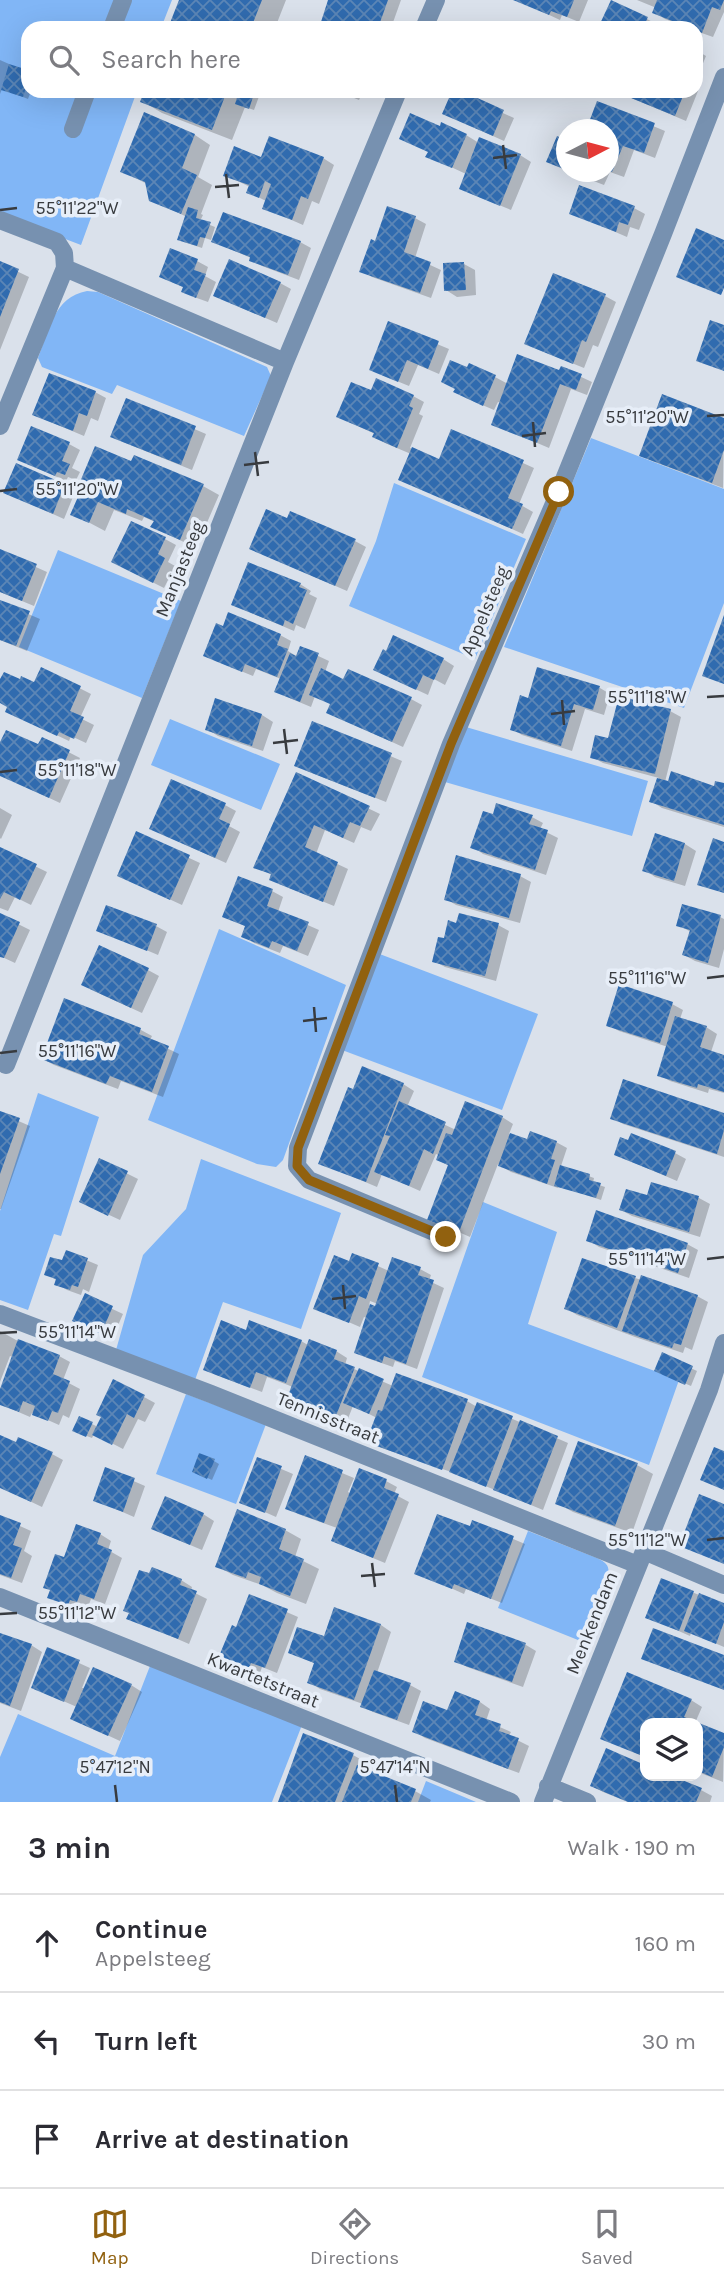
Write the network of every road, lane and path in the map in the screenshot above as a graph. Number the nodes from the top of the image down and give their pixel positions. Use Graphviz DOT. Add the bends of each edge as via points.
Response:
graph roads {
  1 [pos="123,0"];
  2 [pos="436,0"];
  3 [pos="115,21"];
  4 [pos="427,21"];
  5 [pos="724,77"];
  6 [pos="85,98"];
  7 [pos="395,98"];
  8 [pos="73,129"];
  9 [pos="0,220"];
  10 [pos="65,268"];
  11 [pos="285,362"];
  12 [pos="0,426"];
  13 [pos="6,1066"];
  14 [pos="446,1237"];
  15 [pos="0,1314"];
  16 [pos="724,1343"];
  17 [pos="641,1558"];
  18 [pos="724,1585"];
  19 [pos="0,1597"];
  20 [pos="545,1794"];
  21 [pos="511,1802"];
  22 [pos="587,1802"];
  1 -- 3 [label="street"];
  2 -- 4 [label="street"];
  5 -- 14 [label="street, Appelsteeg" via="564,479 451,744 298,1148 297,1166 309,1180"];
  6 -- 8 [label="street"];
  7 -- 11 [label="street, Manjasteeg"];
  9 -- 10 [label="street" via="57,242"];
  10 -- 11 [label="street"];
  10 -- 12 [label="street"];
  11 -- 13 [label="street, Manjasteeg"];
  15 -- 17 [label="street, Tennisstraat"];
  16 -- 17 [label="street, Menkendam"];
  17 -- 18 [label="street, Tennisstraat"];
  17 -- 20 [label="street, Menkendam"];
  19 -- 21 [label="street, Kwartetstraat"];
  20 -- 22 [label="street"];
}
